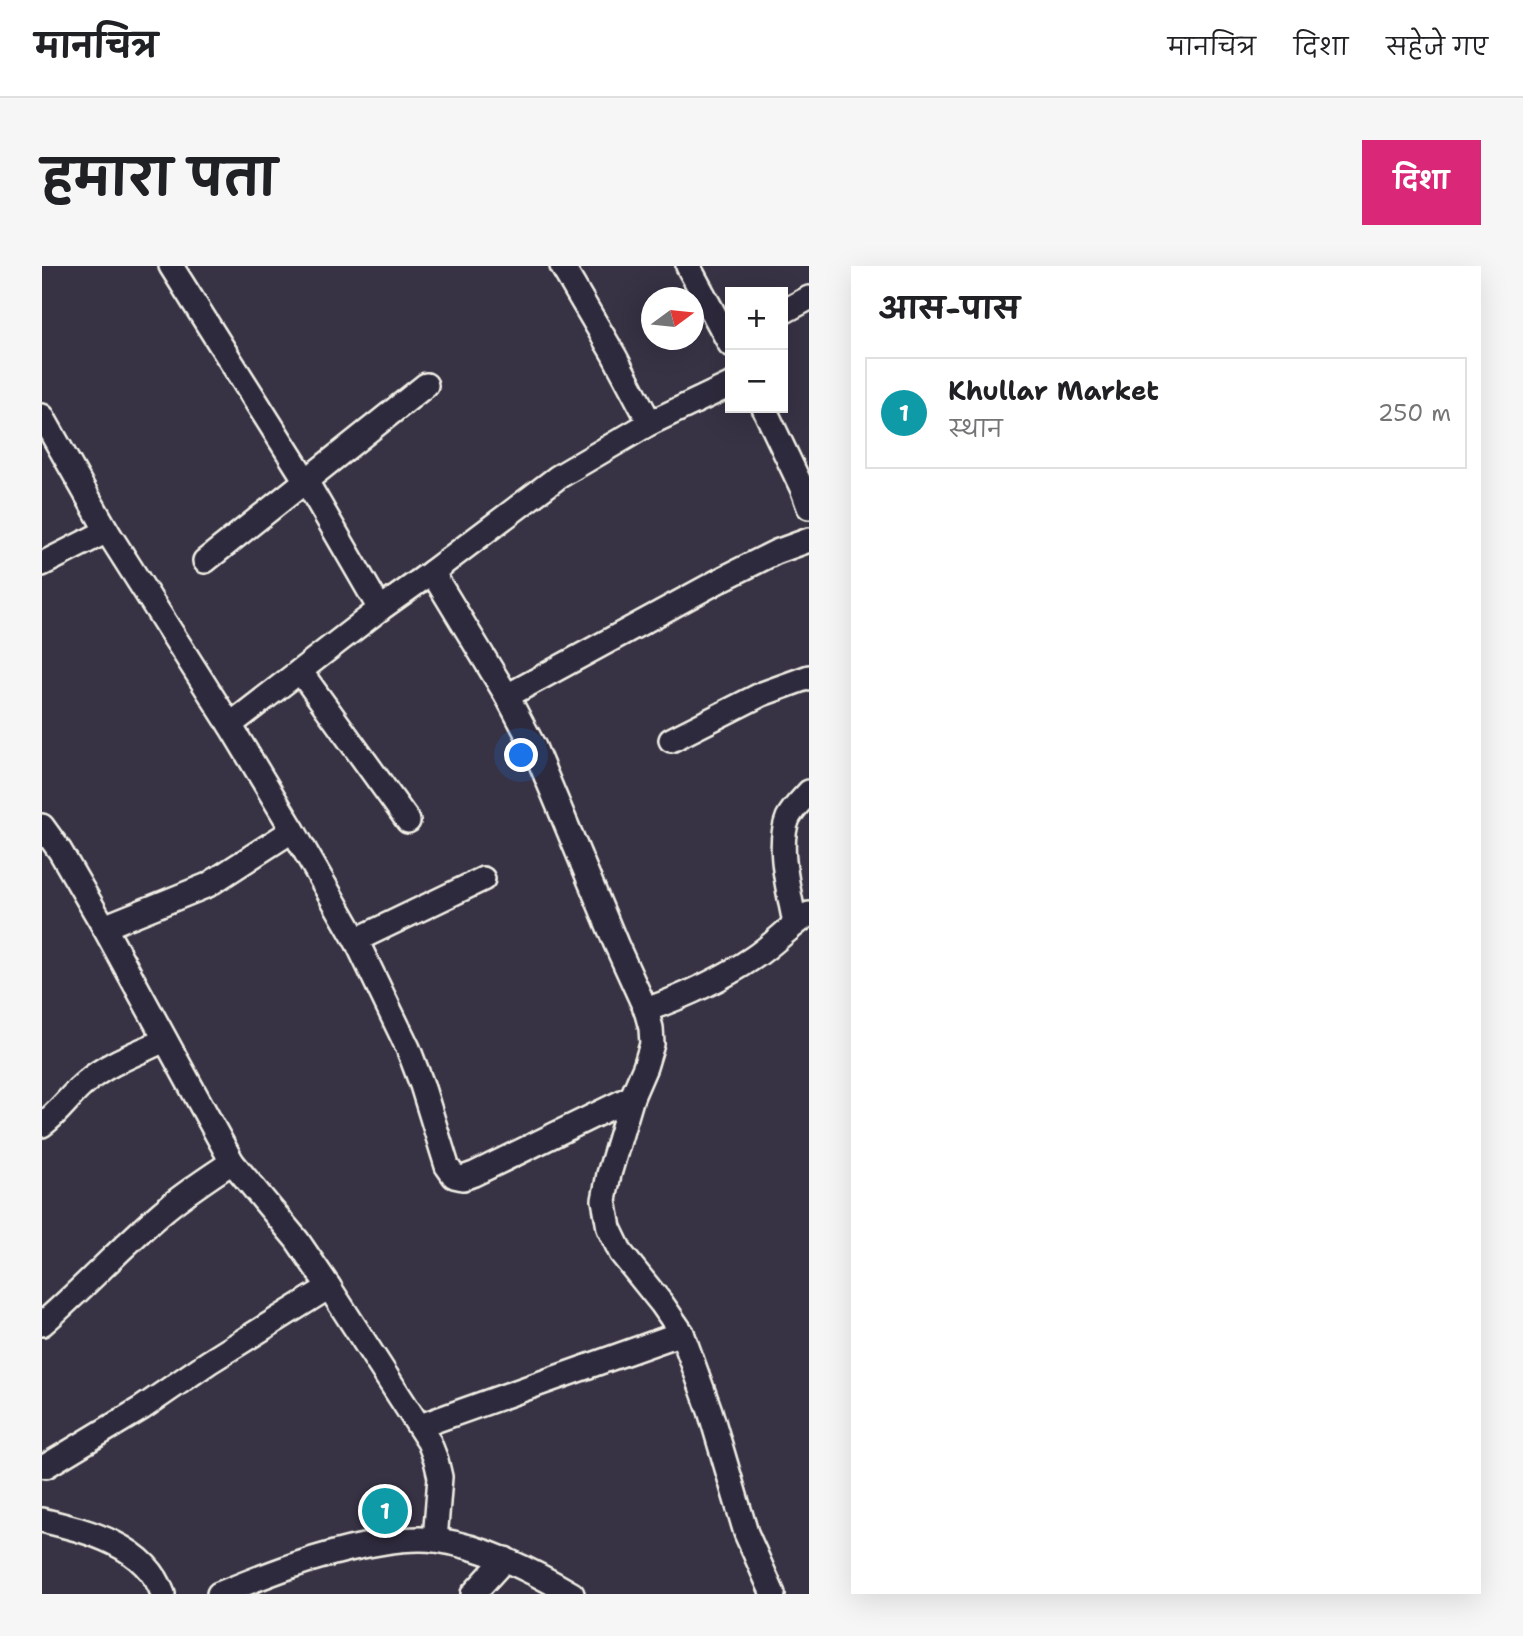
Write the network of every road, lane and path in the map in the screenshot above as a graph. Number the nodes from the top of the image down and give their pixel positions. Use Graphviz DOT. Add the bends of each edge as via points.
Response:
graph roads {
  1 [pos="171,266"];
  2 [pos="562,266"];
  3 [pos="688,266"];
  4 [pos="809,298"];
  5 [pos="788,309"];
  6 [pos="725,333"];
  7 [pos="426,385"];
  8 [pos="725,387"];
  9 [pos="766,413"];
  10 [pos="42,416"];
  11 [pos="650,423"];
  12 [pos="306,481"];
  13 [pos="809,507"];
  14 [pos="107,531"];
  15 [pos="809,540"];
  16 [pos="205,561"];
  17 [pos="42,564"];
  18 [pos="432,572"];
  19 [pos="380,609"];
  20 [pos="300,671"];
  21 [pos="809,677"];
  22 [pos="507,696"];
  23 [pos="230,725"];
  24 [pos="671,740"];
  25 [pos="809,792"];
  26 [pos="408,821"];
  27 [pos="42,826"];
  28 [pos="293,830"];
  29 [pos="51,855"];
  30 [pos="483,879"];
  31 [pos="803,919"];
  32 [pos="104,927"];
  33 [pos="356,940"];
  34 [pos="646,1010"];
  35 [pos="165,1040"];
  36 [pos="632,1097"];
  37 [pos="42,1125"];
  38 [pos="232,1162"];
  39 [pos="329,1287"];
  40 [pos="42,1324"];
  41 [pos="682,1333"];
  42 [pos="420,1426"];
  43 [pos="46,1466"];
  44 [pos="42,1520"];
  45 [pos="435,1540"];
  46 [pos="505,1559"];
  47 [pos="235,1591"];
  48 [pos="163,1594"];
  49 [pos="472,1594"];
  50 [pos="572,1594"];
  51 [pos="773,1594"];
  1 -- 12 [label="street"];
  2 -- 11 [label="street"];
  3 -- 6 [label="street"];
  4 -- 5 [label="street"];
  7 -- 12 [label="street"];
  8 -- 11 [label="street"];
  9 -- 13 [label="street"];
  10 -- 14 [label="street"];
  11 -- 18 [label="street" via="558,477"];
  12 -- 16 [label="street"];
  12 -- 19 [label="street"];
  14 -- 17 [label="street"];
  14 -- 23 [label="street"];
  15 -- 22 [label="street" via="724,578"];
  18 -- 19 [label="street"];
  18 -- 22 [label="street"];
  19 -- 20 [label="street"];
  20 -- 23 [label="street"];
  20 -- 26 [label="street"];
  21 -- 24 [label="street" via="762,694"];
  22 -- 34 [label="street" via="534,747"];
  23 -- 28 [label="street"];
  25 -- 31 [label="street" via="788,817 784,838 784,858"];
  27 -- 29 [label="street"];
  28 -- 32 [label="street" via="208,885"];
  28 -- 33 [label="street"];
  29 -- 32 [label="street"];
  30 -- 33 [label="street"];
  31 -- 34 [label="street" via="713,983"];
  32 -- 35 [label="street"];
  33 -- 36 [label="street" via="408,1048 454,1176 474,1174"];
  34 -- 36 [label="street" via="652,1044"];
  35 -- 37 [label="street" via="84,1083"];
  35 -- 38 [label="street"];
  36 -- 41 [label="street" via="606,1187 609,1228 621,1253"];
  38 -- 39 [label="street" via="297,1240"];
  38 -- 40 [label="street" via="162,1212"];
  39 -- 42 [label="street"];
  39 -- 43 [label="street"];
  41 -- 42 [label="street"];
  41 -- 51 [label="street" via="746,1533"];
  42 -- 45 [label="street" via="440,1477"];
  44 -- 48 [label="street" via="122,1547 144,1563"];
  45 -- 46 [label="street"];
  45 -- 47 [label="street" via="394,1540 304,1560"];
  46 -- 49 [label="street"];
  46 -- 50 [label="street"];
}
